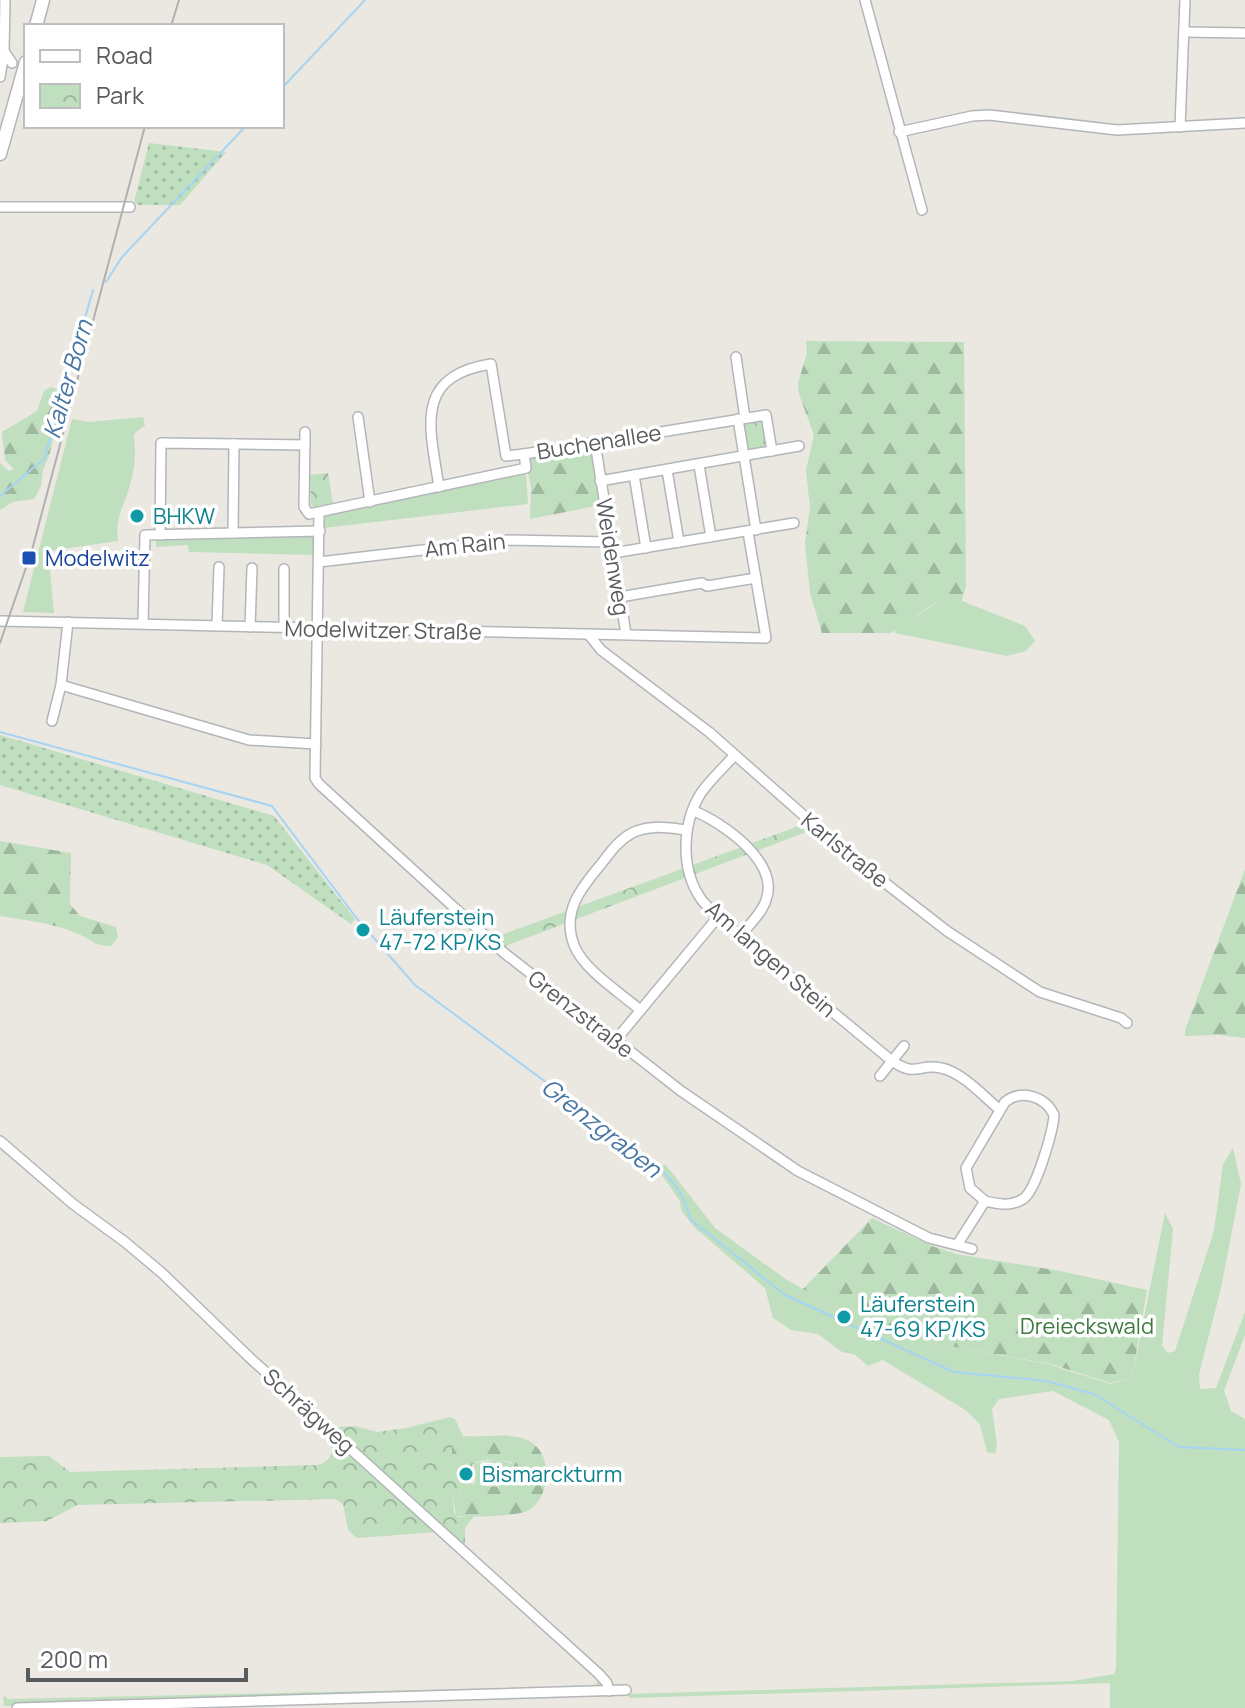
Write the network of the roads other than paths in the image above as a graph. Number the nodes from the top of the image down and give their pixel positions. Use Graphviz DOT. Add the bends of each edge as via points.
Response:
graph roads {
  1 [pos="5,0"];
  2 [pos="43,0"];
  3 [pos="865,0"];
  4 [pos="1185,0"];
  5 [pos="37,24"];
  6 [pos="1184,32"];
  7 [pos="1245,33"];
  8 [pos="2,48"];
  9 [pos="16,65"];
  10 [pos="0,77"];
  11 [pos="1245,123"];
  12 [pos="1180,127"];
  13 [pos="899,132"];
  14 [pos="0,154"];
  15 [pos="0,207"];
  16 [pos="130,207"];
  17 [pos="922,210"];
  18 [pos="736,357"];
  19 [pos="358,417"];
  20 [pos="742,419"];
  21 [pos="305,432"];
  22 [pos="595,443"];
  23 [pos="234,444"];
  24 [pos="305,445"];
  25 [pos="799,446"];
  26 [pos="772,451"];
  27 [pos="524,454"];
  28 [pos="744,457"];
  29 [pos="699,465"];
  30 [pos="667,470"];
  31 [pos="634,475"];
  32 [pos="600,481"];
  33 [pos="439,487"];
  34 [pos="370,502"];
  35 [pos="319,513"];
  36 [pos="794,523"];
  37 [pos="320,531"];
  38 [pos="752,531"];
  39 [pos="233,533"];
  40 [pos="160,535"];
  41 [pos="711,537"];
  42 [pos="610,542"];
  43 [pos="679,542"];
  44 [pos="646,548"];
  45 [pos="613,553"];
  46 [pos="319,562"];
  47 [pos="219,567"];
  48 [pos="252,568"];
  49 [pos="284,569"];
  50 [pos="756,578"];
  51 [pos="620,597"];
  52 [pos="0,621"];
  53 [pos="68,622"];
  54 [pos="143,623"];
  55 [pos="217,626"];
  56 [pos="250,627"];
  57 [pos="284,627"];
  58 [pos="318,628"];
  59 [pos="626,634"];
  60 [pos="589,635"];
  61 [pos="61,685"];
  62 [pos="52,721"];
  63 [pos="316,744"];
  64 [pos="734,756"];
  65 [pos="694,811"];
  66 [pos="687,830"];
  67 [pos="718,917"];
  68 [pos="741,935"];
  69 [pos="639,1009"];
  70 [pos="1127,1023"];
  71 [pos="615,1041"];
  72 [pos="904,1046"];
  73 [pos="892,1061"];
  74 [pos="880,1076"];
  75 [pos="999,1109"];
  76 [pos="0,1141"];
  77 [pos="985,1201"];
  78 [pos="957,1245"];
  79 [pos="972,1249"];
  80 [pos="626,1690"];
  81 [pos="609,1691"];
  82 [pos="337,1704"];
  83 [pos="221,1706"];
  84 [pos="106,1707"];
  85 [pos="17,1708"];
  1 -- 8 [label="street"];
  2 -- 5 [label="street"];
  3 -- 13 [label="street"];
  4 -- 6 [label="street"];
  6 -- 7 [label="street"];
  6 -- 12 [label="street"];
  8 -- 9 [label="street"];
  9 -- 10 [label="street"];
  9 -- 14 [label="street"];
  11 -- 12 [label="street"];
  12 -- 13 [label="street" via="1117,130 989,115"];
  13 -- 17 [label="street"];
  15 -- 16 [label="street"];
  18 -- 20 [label="street"];
  19 -- 34 [label="street"];
  20 -- 22 [label="street, Buchenallee"];
  20 -- 26 [label="street" via="766,415"];
  20 -- 28 [label="street"];
  21 -- 24 [label="street"];
  22 -- 27 [label="street, Buchenallee"];
  22 -- 32 [label="street, Weidenweg"];
  23 -- 24 [label="street"];
  23 -- 39 [label="street"];
  23 -- 40 [label="street" via="161,443"];
  24 -- 35 [label="street" via="304,507 309,514"];
  25 -- 26 [label="street"];
  26 -- 28 [label="street"];
  27 -- 33 [label="street, Buchenallee" via="526,468"];
  27 -- 33 [label="street" via="506,456 491,364 459,372 434,401 430,425"];
  28 -- 29 [label="street, Weidenweg"];
  28 -- 38 [label="street"];
  29 -- 30 [label="street, Weidenweg"];
  29 -- 41 [label="street"];
  30 -- 31 [label="street, Weidenweg"];
  30 -- 43 [label="street"];
  31 -- 32 [label="street, Weidenweg"];
  31 -- 44 [label="street"];
  32 -- 42 [label="street, Weidenweg"];
  33 -- 34 [label="street, Buchenallee"];
  34 -- 35 [label="street, Buchenallee"];
  35 -- 37 [label="street, Grenzstraße"];
  36 -- 38 [label="street"];
  37 -- 39 [label="street"];
  37 -- 46 [label="street, Grenzstraße"];
  38 -- 41 [label="street"];
  38 -- 50 [label="street"];
  39 -- 40 [label="street"];
  40 -- 54 [label="street" via="145,535"];
  41 -- 43 [label="street"];
  42 -- 45 [label="street, Weidenweg"];
  42 -- 46 [label="street, Am Rain" via="509,540"];
  43 -- 44 [label="street"];
  44 -- 45 [label="street"];
  45 -- 51 [label="street, Weidenweg"];
  46 -- 58 [label="street, Grenzstraße"];
  47 -- 55 [label="street"];
  48 -- 56 [label="street"];
  49 -- 57 [label="street"];
  50 -- 51 [label="street"];
  50 -- 59 [label="street, Modelwitzer Straße" via="766,638"];
  51 -- 59 [label="street, Weidenweg"];
  52 -- 53 [label="street, Modelwitzer Straße"];
  53 -- 54 [label="street, Modelwitzer Straße"];
  53 -- 61 [label="street"];
  54 -- 55 [label="street, Modelwitzer Straße"];
  55 -- 56 [label="street, Modelwitzer Straße"];
  56 -- 57 [label="street, Modelwitzer Straße"];
  57 -- 58 [label="street, Modelwitzer Straße"];
  58 -- 60 [label="street, Modelwitzer Straße"];
  58 -- 63 [label="street, Grenzstraße"];
  59 -- 60 [label="street, Modelwitzer Straße"];
  60 -- 64 [label="street, Karlstraße"];
  61 -- 62 [label="street"];
  61 -- 63 [label="street" via="249,740"];
  63 -- 71 [label="street, Grenzstraße" via="319,784 503,952"];
  64 -- 65 [label="street, Am langen Stein" via="700,794"];
  64 -- 70 [label="street, Karlstraße" via="947,931 1040,992"];
  65 -- 66 [label="street, Am langen Stein"];
  65 -- 68 [label="street" via="713,819 761,861 768,878 767,899"];
  66 -- 67 [label="street, Am langen Stein" via="690,879"];
  66 -- 69 [label="street" via="657,827 635,831 618,842 577,894 571,910 569,924 580,958"];
  67 -- 68 [label="street, Am langen Stein"];
  67 -- 69 [label="street"];
  68 -- 73 [label="street, Am langen Stein"];
  69 -- 71 [label="street"];
  71 -- 78 [label="street, Grenzstraße" via="798,1171 929,1238"];
  72 -- 73 [label="street"];
  73 -- 74 [label="street"];
  73 -- 75 [label="street, Am langen Stein" via="905,1070 951,1071"];
  75 -- 77 [label="street" via="966,1168 970,1188"];
  75 -- 77 [label="street" via="1014,1095 1027,1094 1050,1107 1053,1124 1026,1198 1010,1204"];
  76 -- 81 [label="street, Schrägweg" via="162,1273 599,1674"];
  77 -- 78 [label="street"];
  78 -- 79 [label="street, Grenzstraße"];
  80 -- 81 [label="street"];
  81 -- 82 [label="street"];
  82 -- 83 [label="street"];
  83 -- 84 [label="street"];
  84 -- 85 [label="street"];
}
